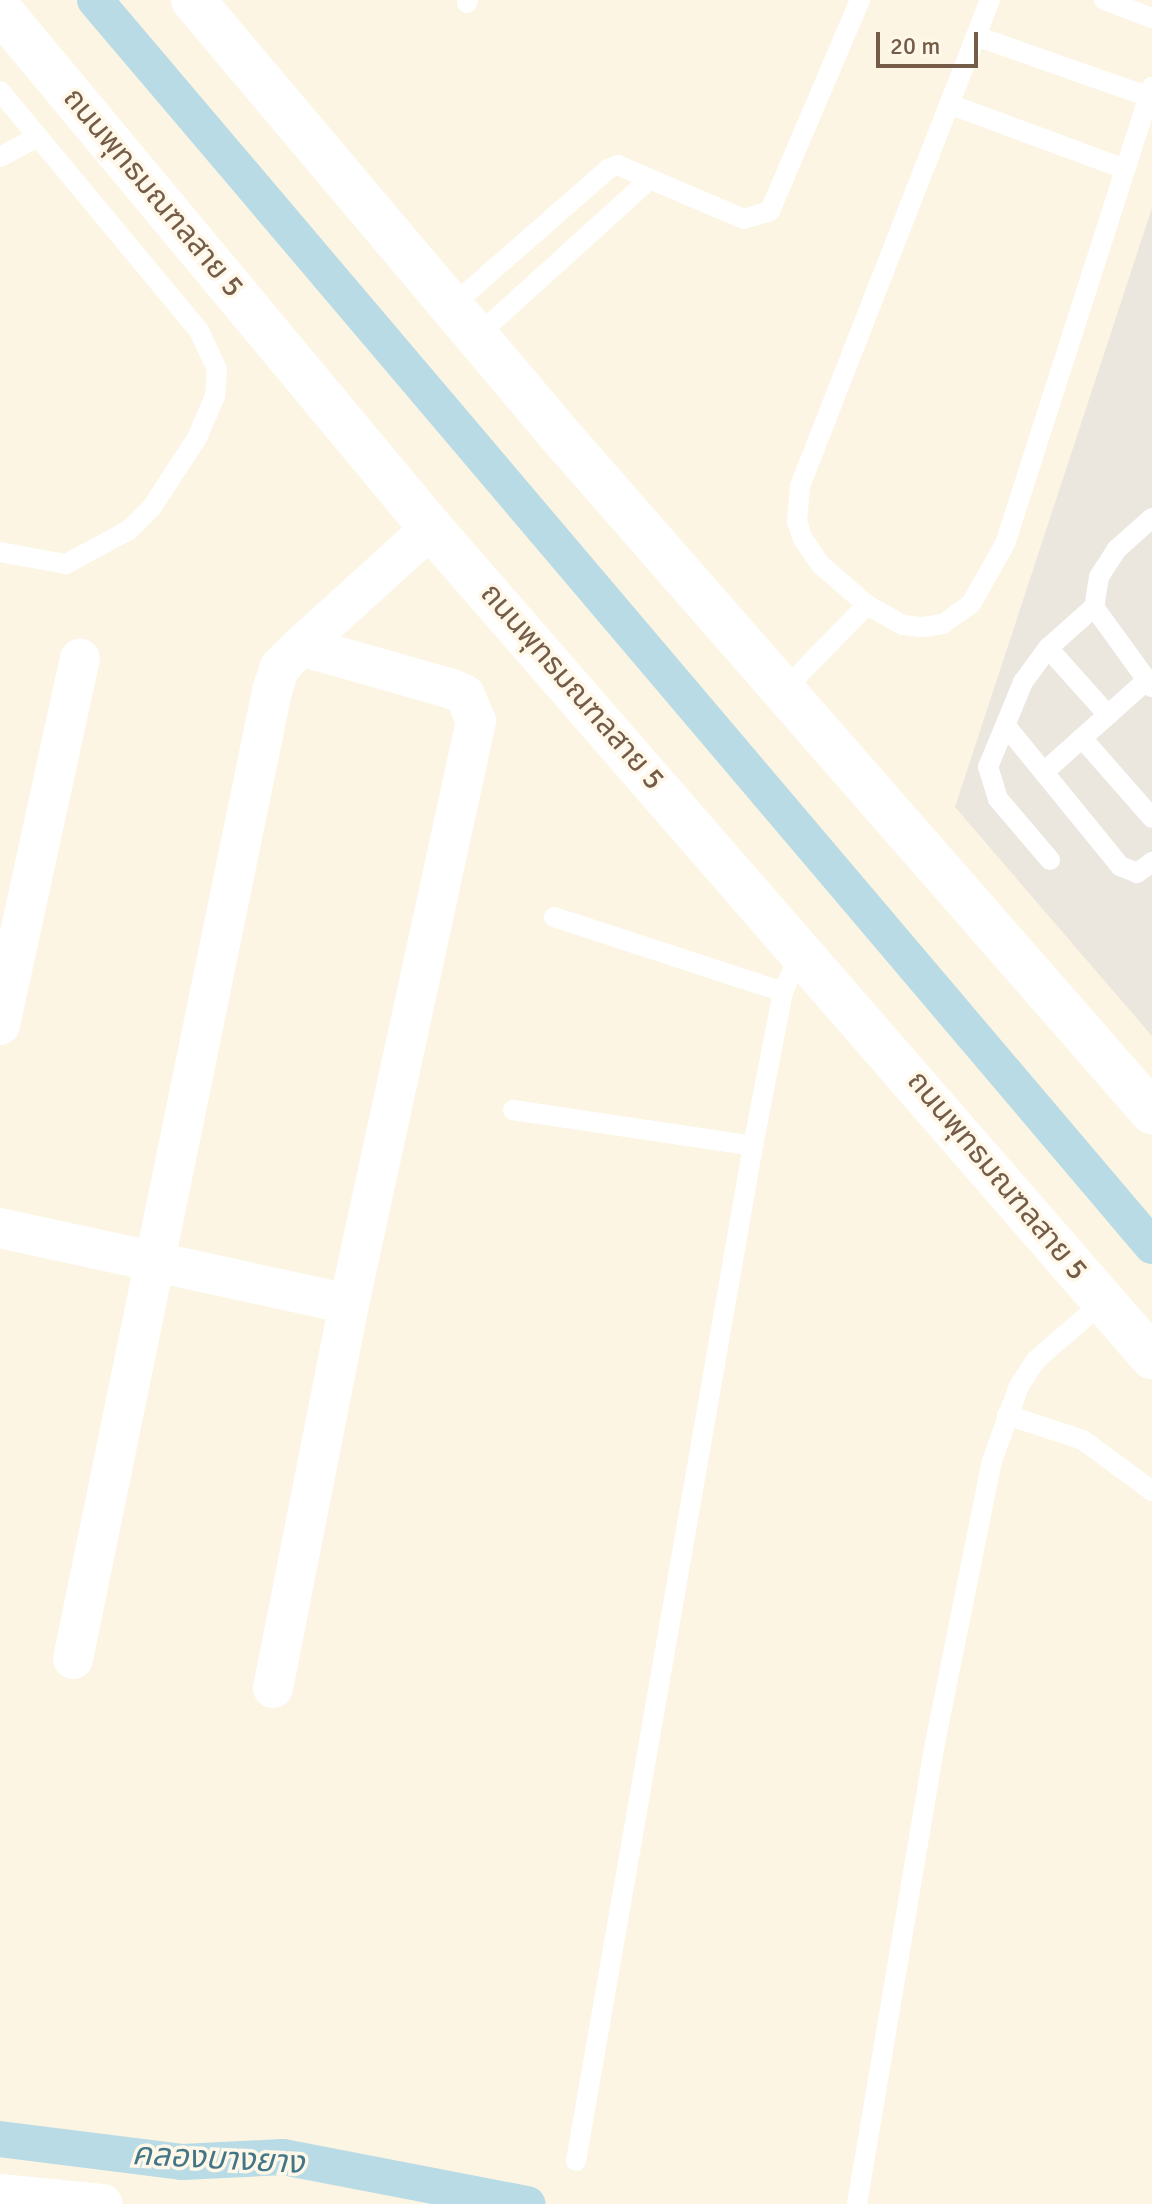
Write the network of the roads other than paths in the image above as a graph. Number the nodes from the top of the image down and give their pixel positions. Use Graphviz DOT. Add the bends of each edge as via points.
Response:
graph roads {
  1 [pos="860,0"];
  2 [pos="990,0"];
  3 [pos="1104,0"];
  4 [pos="201,3"];
  5 [pos="0,10"];
  6 [pos="1152,18"];
  7 [pos="976,36"];
  8 [pos="0,91"];
  9 [pos="1150,92"];
  10 [pos="949,104"];
  11 [pos="38,137"];
  12 [pos="0,157"];
  13 [pos="1125,169"];
  14 [pos="650,179"];
  15 [pos="466,320"];
  16 [pos="1152,518"];
  17 [pos="431,528"];
  18 [pos="0,552"];
  19 [pos="867,605"];
  20 [pos="1094,607"];
  21 [pos="301,646"];
  22 [pos="1048,648"];
  23 [pos="80,659"];
  24 [pos="1149,684"];
  25 [pos="784,690"];
  26 [pos="1108,715"];
  27 [pos="1006,726"];
  28 [pos="1082,738"];
  29 [pos="1044,772"];
  30 [pos="1152,818"];
  31 [pos="1050,860"];
  32 [pos="1152,862"];
  33 [pos="554,917"];
  34 [pos="802,949"];
  35 [pos="783,992"];
  36 [pos="0,1025"];
  37 [pos="513,1110"];
  38 [pos="1152,1112"];
  39 [pos="753,1146"];
  40 [pos="0,1228"];
  41 [pos="155,1262"];
  42 [pos="1104,1301"];
  43 [pos="349,1304"];
  44 [pos="1152,1357"];
  45 [pos="1007,1415"];
  46 [pos="1152,1491"];
  47 [pos="73,1659"];
  48 [pos="273,1688"];
  49 [pos="576,2161"];
  50 [pos="0,2194"];
  51 [pos="103,2204"];
  52 [pos="857,2204"];
  1 -- 14 [label="lane" via="770,211 744,219"];
  2 -- 7 [label="lane"];
  3 -- 6 [label="lane"];
  4 -- 15 [label="main road"];
  5 -- 17 [label="main road, ถนนพุทธมณฑลสาย 5"];
  7 -- 9 [label="lane"];
  7 -- 10 [label="lane"];
  8 -- 11 [label="lane"];
  9 -- 13 [label="lane"];
  10 -- 13 [label="lane"];
  10 -- 19 [label="lane" via="800,486 797,522 803,539 820,564"];
  11 -- 12 [label="lane"];
  11 -- 18 [label="lane" via="199,331 217,369 215,396 152,507 129,530 66,564"];
  13 -- 19 [label="lane" via="1005,544 971,604 943,624 923,627 903,625"];
  14 -- 15 [label="lane"];
  14 -- 15 [label="lane" via="618,165 608,169"];
  15 -- 25 [label="main road"];
  16 -- 20 [label="lane" via="1117,549 1099,577"];
  17 -- 21 [label="street"];
  17 -- 34 [label="main road, ถนนพุทธมณฑลสาย 5"];
  19 -- 25 [label="lane"];
  20 -- 22 [label="lane"];
  20 -- 24 [label="lane"];
  21 -- 41 [label="street" via="280,667 265,718"];
  21 -- 43 [label="street" via="452,689 465,695 476,721"];
  22 -- 26 [label="lane"];
  22 -- 27 [label="lane" via="1023,682"];
  23 -- 36 [label="street"];
  24 -- 26 [label="lane"];
  25 -- 38 [label="main road"];
  26 -- 28 [label="lane"];
  27 -- 29 [label="lane"];
  27 -- 31 [label="lane" via="988,767 989,784"];
  28 -- 29 [label="lane"];
  28 -- 30 [label="lane"];
  29 -- 32 [label="lane" via="1120,866 1137,873"];
  33 -- 35 [label="lane"];
  34 -- 35 [label="lane"];
  34 -- 42 [label="main road, ถนนพุทธมณฑลสาย 5"];
  35 -- 39 [label="lane"];
  37 -- 39 [label="lane"];
  39 -- 49 [label="lane"];
  40 -- 41 [label="street"];
  41 -- 43 [label="street"];
  41 -- 47 [label="street"];
  42 -- 44 [label="main road, ถนนพุทธมณฑลสาย 5"];
  42 -- 45 [label="lane" via="1036,1360"];
  43 -- 48 [label="street"];
  45 -- 46 [label="lane" via="1083,1440"];
  45 -- 52 [label="lane" via="935,1743"];
  50 -- 51 [label="street"];
}
